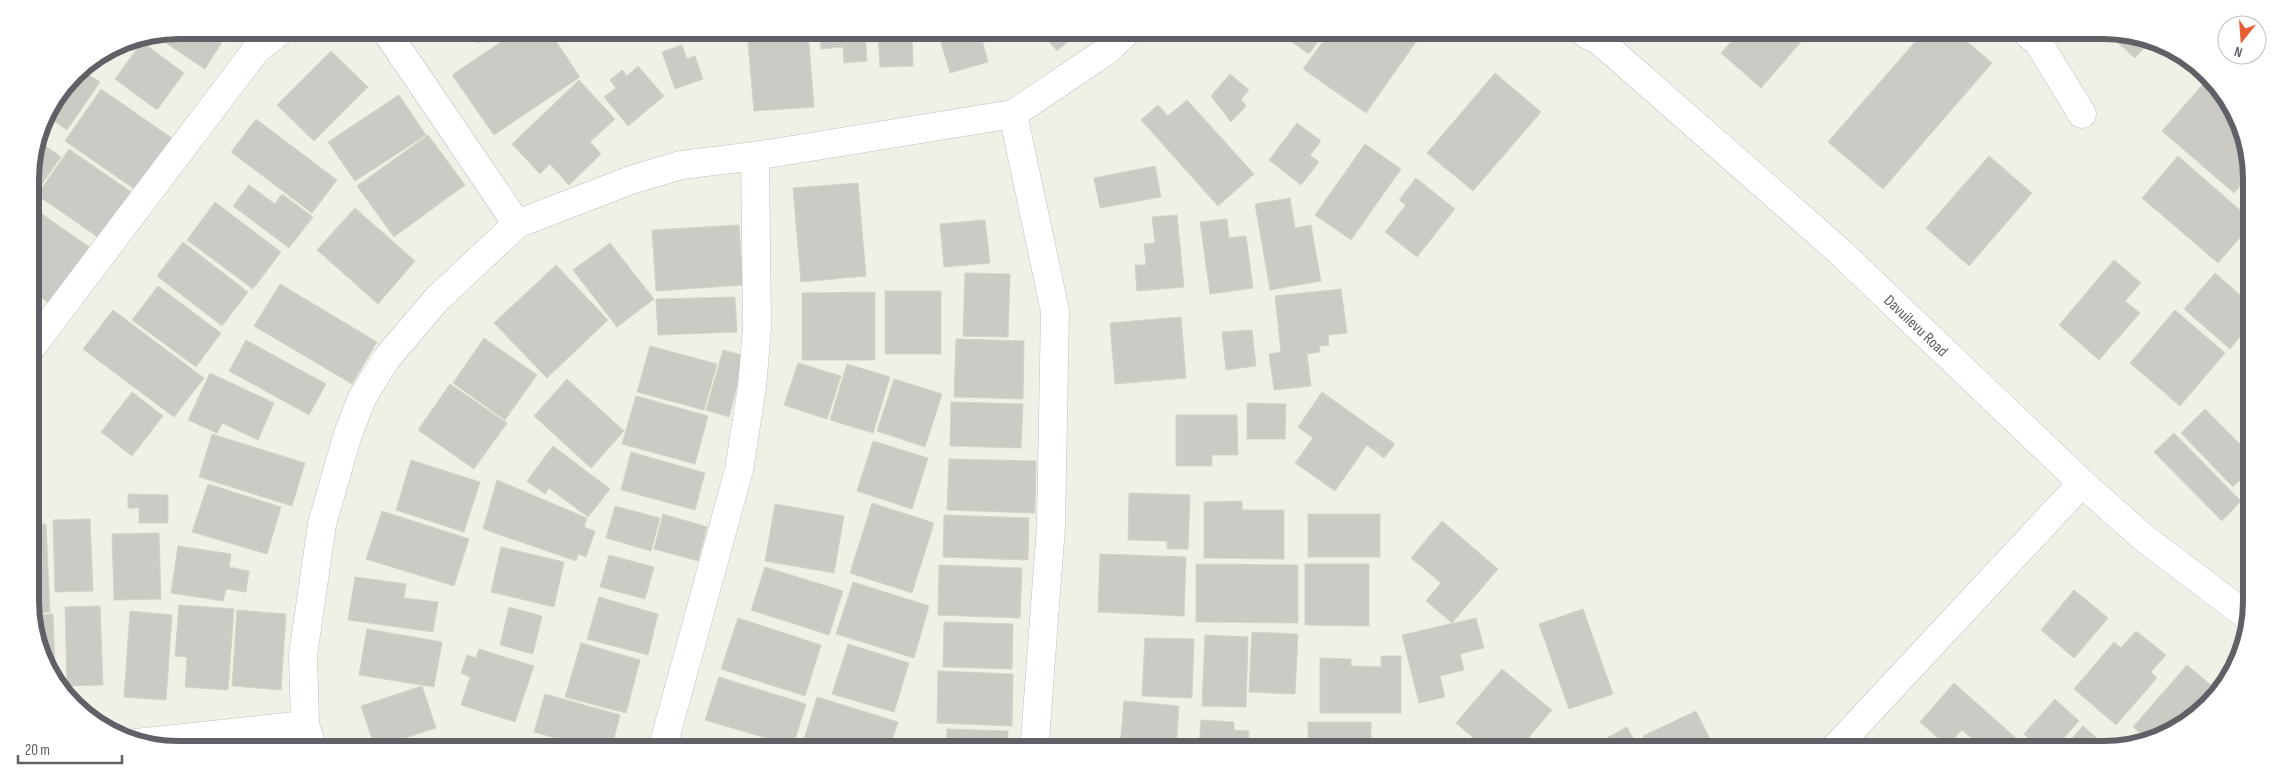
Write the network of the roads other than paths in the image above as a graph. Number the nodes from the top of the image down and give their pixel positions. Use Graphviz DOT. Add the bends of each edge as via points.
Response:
graph roads {
  1 [pos="270,39"];
  2 [pos="392,39"];
  3 [pos="1118,39"];
  4 [pos="1595,39"];
  5 [pos="2034,39"];
  6 [pos="1012,114"];
  7 [pos="2082,114"];
  8 [pos="755,156"];
  9 [pos="517,224"];
  10 [pos="39,337"];
  11 [pos="2082,483"];
  12 [pos="2242,612"];
  13 [pos="308,735"];
  14 [pos="179,741"];
  15 [pos="664,741"];
  16 [pos="1035,741"];
  17 [pos="1841,741"];
  1 -- 10 [label="street" via="256,50"];
  2 -- 9 [label="street"];
  3 -- 6 [label="street"];
  4 -- 11 [label="street, Davuilevu Road" via="1839,250"];
  5 -- 7 [label="street"];
  6 -- 8 [label="street"];
  6 -- 16 [label="street" via="1055,311 1051,526"];
  8 -- 9 [label="street" via="673,168 631,180"];
  8 -- 15 [label="street" via="757,328 752,387 739,470"];
  9 -- 13 [label="street" via="437,298 386,359 362,398 322,524 303,655"];
  11 -- 12 [label="street, Davuilevu Road" via="2144,538"];
  11 -- 17 [label="street"];
  13 -- 14 [label="street"];
}
